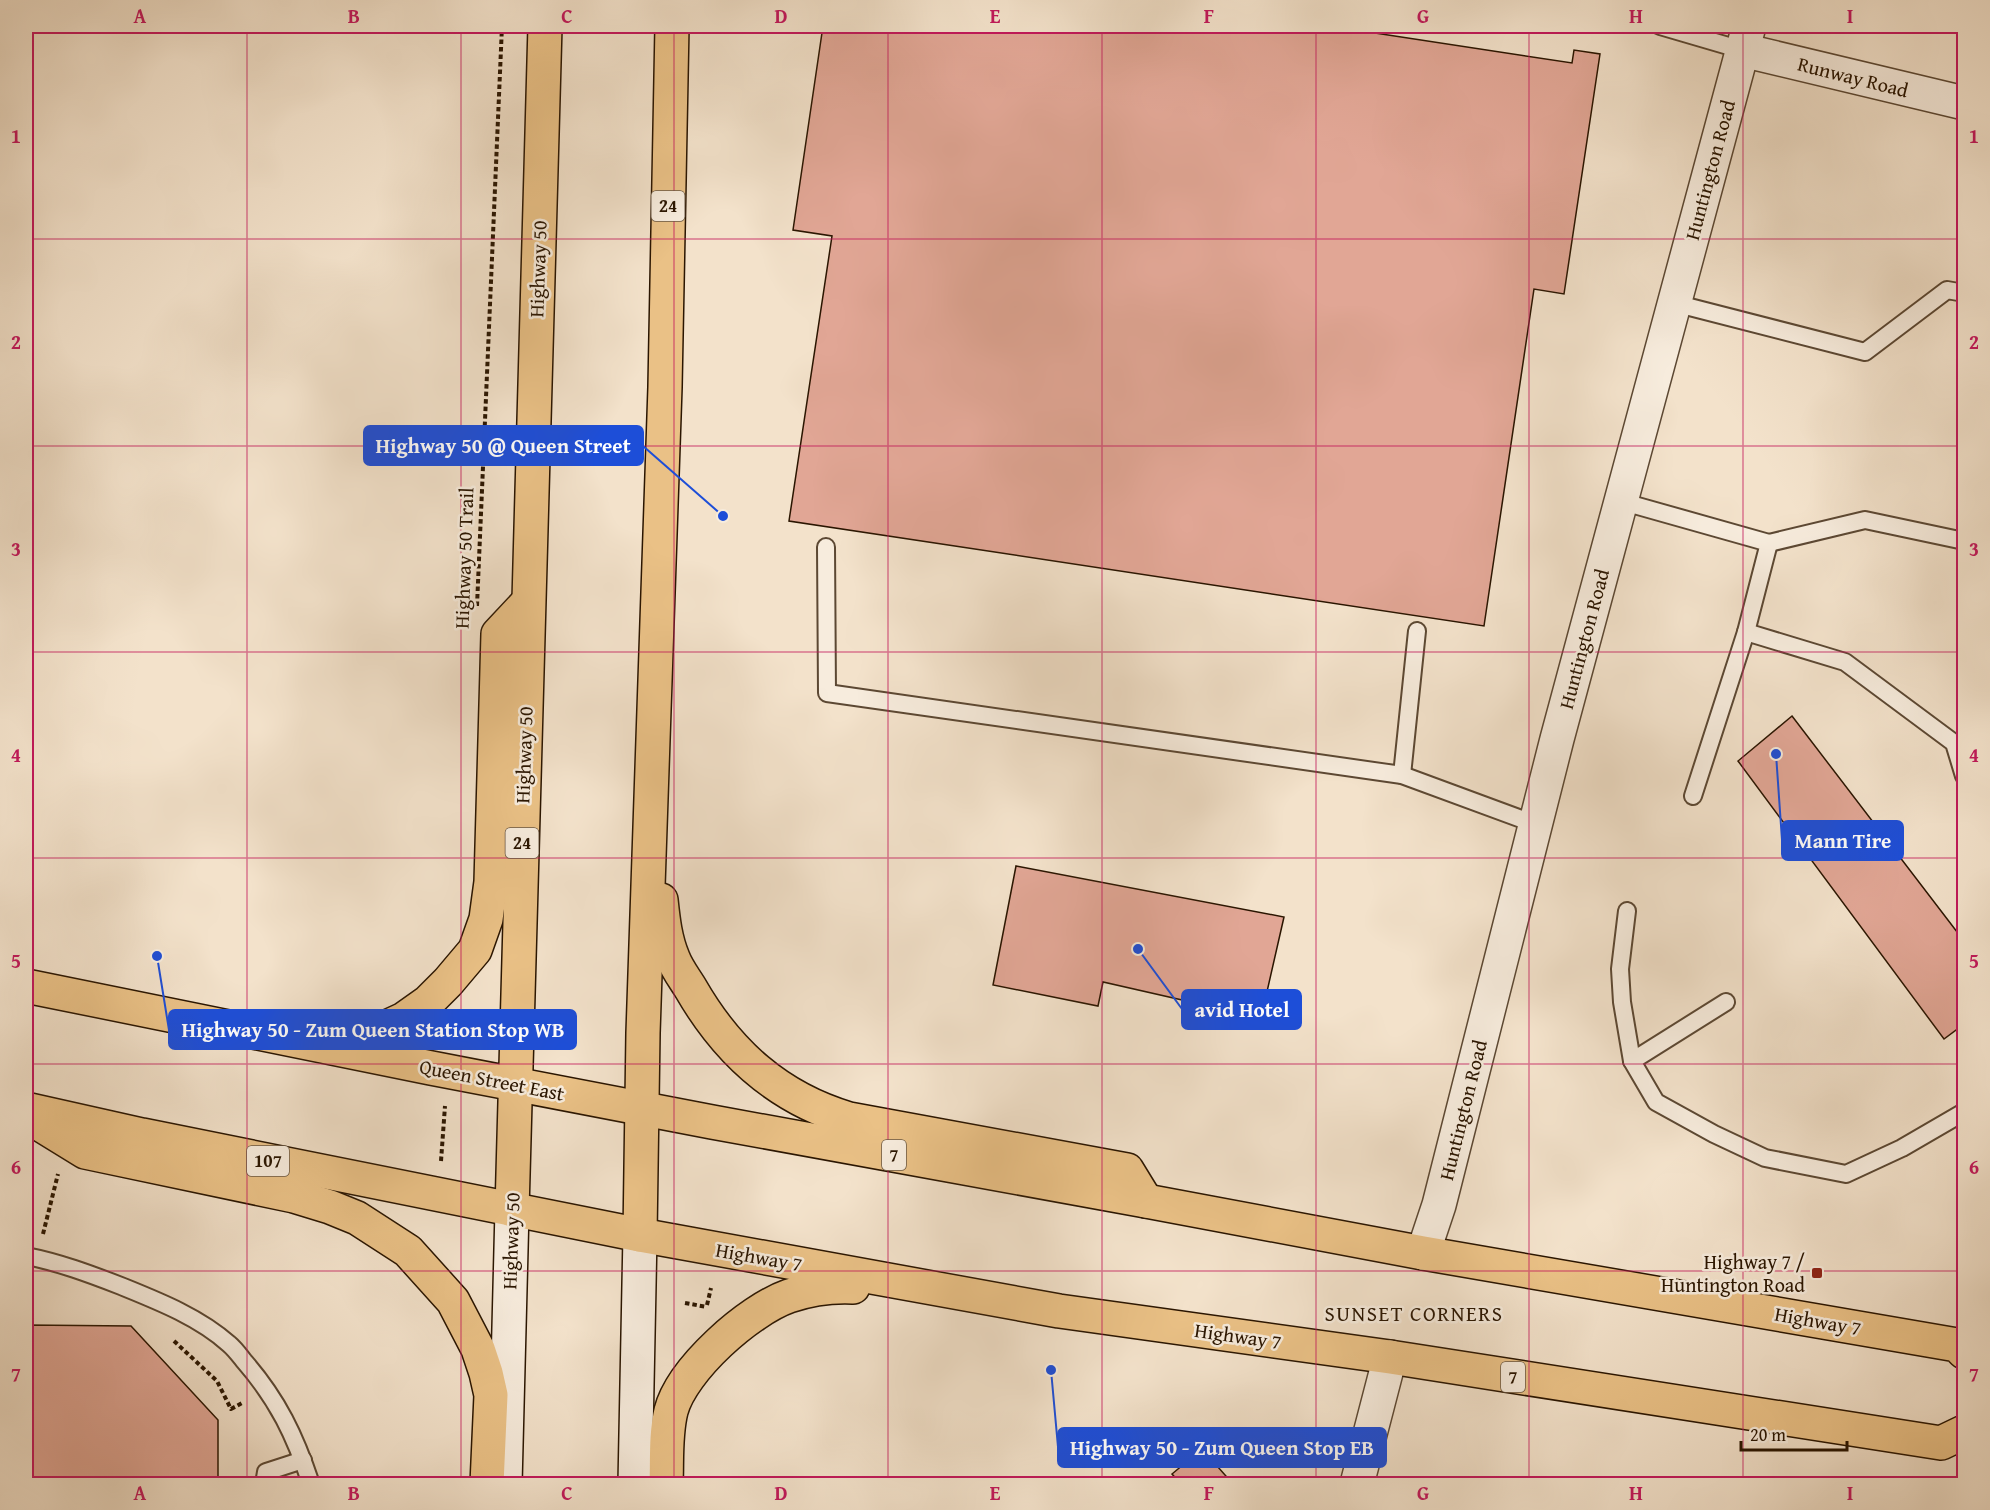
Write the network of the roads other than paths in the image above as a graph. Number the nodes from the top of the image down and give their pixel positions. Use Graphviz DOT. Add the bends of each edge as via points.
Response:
graph roads {
  1 [pos="545,26"];
  2 [pos="672,26"];
  3 [pos="1660,26"];
  4 [pos="1745,38"];
  5 [pos="1965,103"];
  6 [pos="1965,293"];
  7 [pos="1674,303"];
  8 [pos="1620,501"];
  9 [pos="1965,541"];
  10 [pos="1769,543"];
  11 [pos="826,546"];
  12 [pos="528,602"];
  13 [pos="1417,631"];
  14 [pos="1746,632"];
  15 [pos="657,648"];
  16 [pos="1402,775"];
  17 [pos="1965,776"];
  18 [pos="1693,795"];
  19 [pos="1535,824"];
  20 [pos="1627,911"];
  21 [pos="26,976"];
  22 [pos="26,986"];
  23 [pos="1726,1002"];
  24 [pos="1632,1061"];
  25 [pos="515,1084"];
  26 [pos="26,1109"];
  27 [pos="642,1109"];
  28 [pos="1965,1112"];
  29 [pos="26,1119"];
  30 [pos="1146,1201"];
  31 [pos="512,1210"];
  32 [pos="640,1235"];
  33 [pos="1423,1254"];
  34 [pos="31,1257"];
  35 [pos="1059,1311"];
  36 [pos="1965,1352"];
  37 [pos="1390,1357"];
  38 [pos="1965,1431"];
  39 [pos="303,1460"];
  40 [pos="264,1485"];
  41 [pos="311,1485"];
  42 [pos="487,1485"];
  43 [pos="505,1485"];
  44 [pos="635,1485"];
  45 [pos="666,1485"];
  46 [pos="1357,1485"];
  1 -- 12 [label="main road, Highway 50 / 24"];
  2 -- 15 [label="main road, 24"];
  3 -- 4 [label="lane"];
  4 -- 5 [label="street, Runway Road"];
  4 -- 7 [label="street, Huntington Road"];
  6 -- 7 [label="lane" via="1947,290 1865,352"];
  7 -- 8 [label="street, Huntington Road"];
  8 -- 10 [label="lane"];
  8 -- 19 [label="street, Huntington Road"];
  9 -- 10 [label="lane" via="1865,520"];
  10 -- 14 [label="lane"];
  11 -- 16 [label="lane" via="827,693"];
  12 -- 21 [label="main road" via="498,634 491,882 486,920 475,950 428,1002 404,1019 349,1039"];
  12 -- 25 [label="main road, Highway 50 / 24"];
  13 -- 16 [label="lane"];
  14 -- 17 [label="lane" via="1845,662 1954,743"];
  14 -- 18 [label="lane"];
  15 -- 27 [label="main road, 24"];
  15 -- 30 [label="main road" via="668,664 661,899 664,930 673,958 696,998 735,1049 767,1080 828,1113 1127,1170"];
  16 -- 19 [label="lane"];
  19 -- 33 [label="street, Huntington Road" via="1439,1205"];
  20 -- 24 [label="lane" via="1620,969"];
  22 -- 25 [label="main road, Queen Street East"];
  23 -- 24 [label="lane"];
  24 -- 28 [label="lane" via="1656,1102 1714,1134 1765,1158 1846,1174"];
  25 -- 27 [label="main road, Queen Street East"];
  25 -- 31 [label="main road, Highway 50 / 24"];
  26 -- 31 [label="main road, 107"];
  27 -- 30 [label="main road, Highway 7 / 7"];
  27 -- 32 [label="main road, 24"];
  29 -- 42 [label="main road" via="36,1121 85,1152 330,1207 357,1218 408,1251 453,1301 478,1349 491,1395"];
  30 -- 33 [label="main road, Highway 7 / 7"];
  31 -- 32 [label="main road, Highway 7 / 107"];
  31 -- 43 [label="street, Highway 50 / 24"];
  32 -- 35 [label="main road, Highway 7 / 7"];
  32 -- 44 [label="street, 24"];
  33 -- 36 [label="main road, Highway 7 / 7" via="1958,1345"];
  34 -- 39 [label="lane" via="155,1299 230,1344 278,1404"];
  35 -- 37 [label="main road, Highway 7 / 7"];
  35 -- 45 [label="main road" via="1043,1320 837,1286 787,1296 759,1312 710,1351 684,1384 672,1410"];
  37 -- 38 [label="main road, Highway 7 / 7" via="1941,1443"];
  37 -- 46 [label="street"];
  39 -- 40 [label="lane" via="266,1472"];
  39 -- 41 [label="lane"];
}
